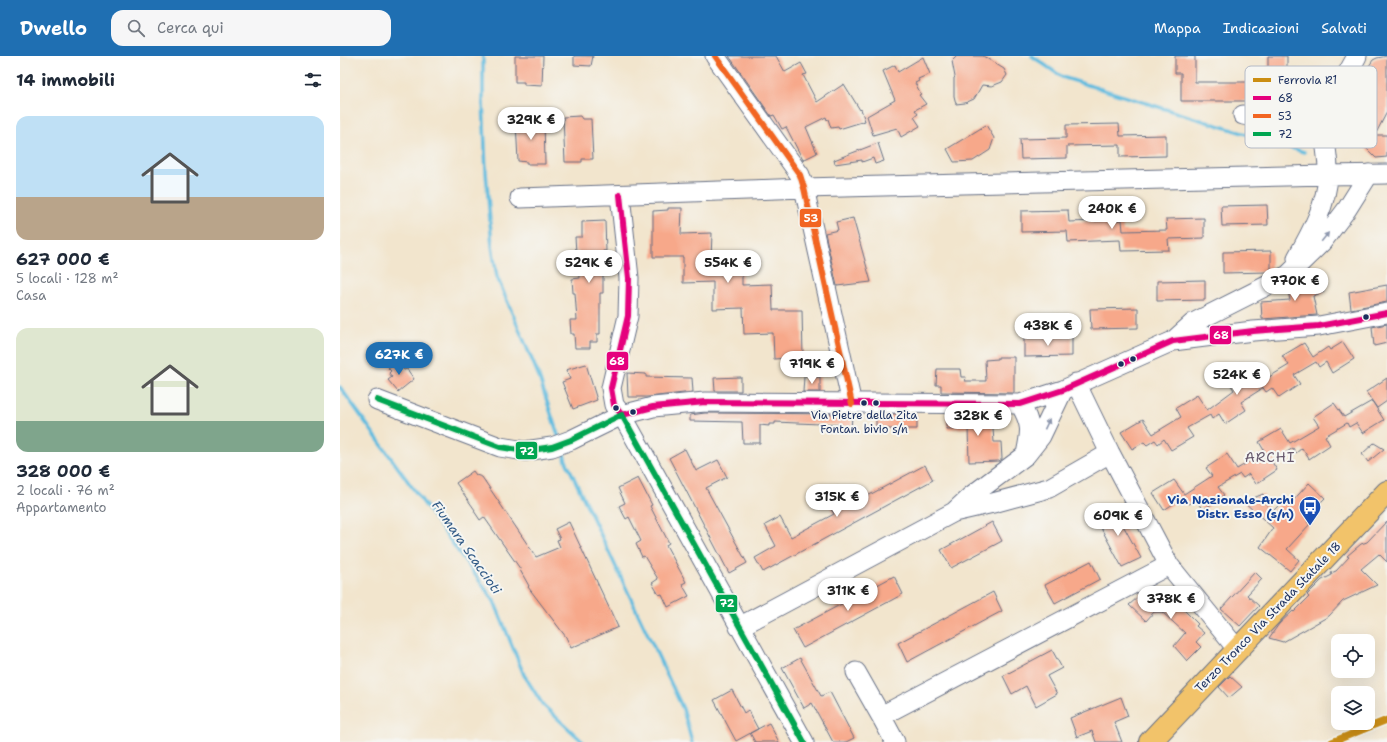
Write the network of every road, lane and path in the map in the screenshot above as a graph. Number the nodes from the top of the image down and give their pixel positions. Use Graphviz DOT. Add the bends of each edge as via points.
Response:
graph roads {
  1 [pos="715,56"];
  2 [pos="1357,56"];
  3 [pos="1352,66"];
  4 [pos="1326,148"];
  5 [pos="1378,174"];
  6 [pos="1328,175"];
  7 [pos="804,188"];
  8 [pos="620,195"];
  9 [pos="520,198"];
  10 [pos="1288,275"];
  11 [pos="1387,313"];
  12 [pos="1173,341"];
  13 [pos="1070,386"];
  14 [pos="377,400"];
  15 [pos="852,404"];
  16 [pos="1020,404"];
  17 [pos="622,415"];
  18 [pos="1110,453"];
  19 [pos="1026,455"];
  20 [pos="1387,492"];
  21 [pos="954,512"];
  22 [pos="1169,565"];
  23 [pos="739,627"];
  24 [pos="1238,649"];
  25 [pos="856,672"];
  26 [pos="882,716"];
  27 [pos="804,742"];
  28 [pos="895,742"];
  29 [pos="1150,742"];
  1 -- 7 [label="street" via="800,175"];
  2 -- 3 [label="street"];
  4 -- 6 [label="street"];
  5 -- 6 [label="street"];
  10 -- 5 [label="street, one-way" via="1322,242"];
  6 -- 7 [label="street"];
  6 -- 10 [label="street" via="1325,199"];
  7 -- 8 [label="street"];
  7 -- 15 [label="street"];
  8 -- 9 [label="street"];
  8 -- 17 [label="street" via="629,278 628,316 612,388 614,405"];
  10 -- 12 [label="street" via="1193,323"];
  11 -- 12 [label="street" via="1319,326"];
  12 -- 13 [label="street"];
  13 -- 16 [label="street"];
  13 -- 18 [label="street"];
  19 -- 13 [label="street, one-way" via="1041,436"];
  14 -- 17 [label="street" via="500,447 525,451 552,447 572,440"];
  15 -- 16 [label="street"];
  15 -- 17 [label="street" via="705,402 653,407"];
  16 -- 19 [label="street" via="1027,417 1030,433"];
  17 -- 23 [label="street"];
  18 -- 21 [label="street" via="1049,488"];
  18 -- 22 [label="street"];
  19 -- 21 [label="street"];
  20 -- 24 [label="main road, Terzo Tronco Via Strada Statale 18"];
  21 -- 23 [label="street"];
  22 -- 24 [label="street"];
  22 -- 26 [label="street"];
  23 -- 27 [label="street"];
  24 -- 29 [label="main road, Terzo Tronco Via Strada Statale 18"];
  25 -- 26 [label="street"];
  26 -- 28 [label="street"];
}
